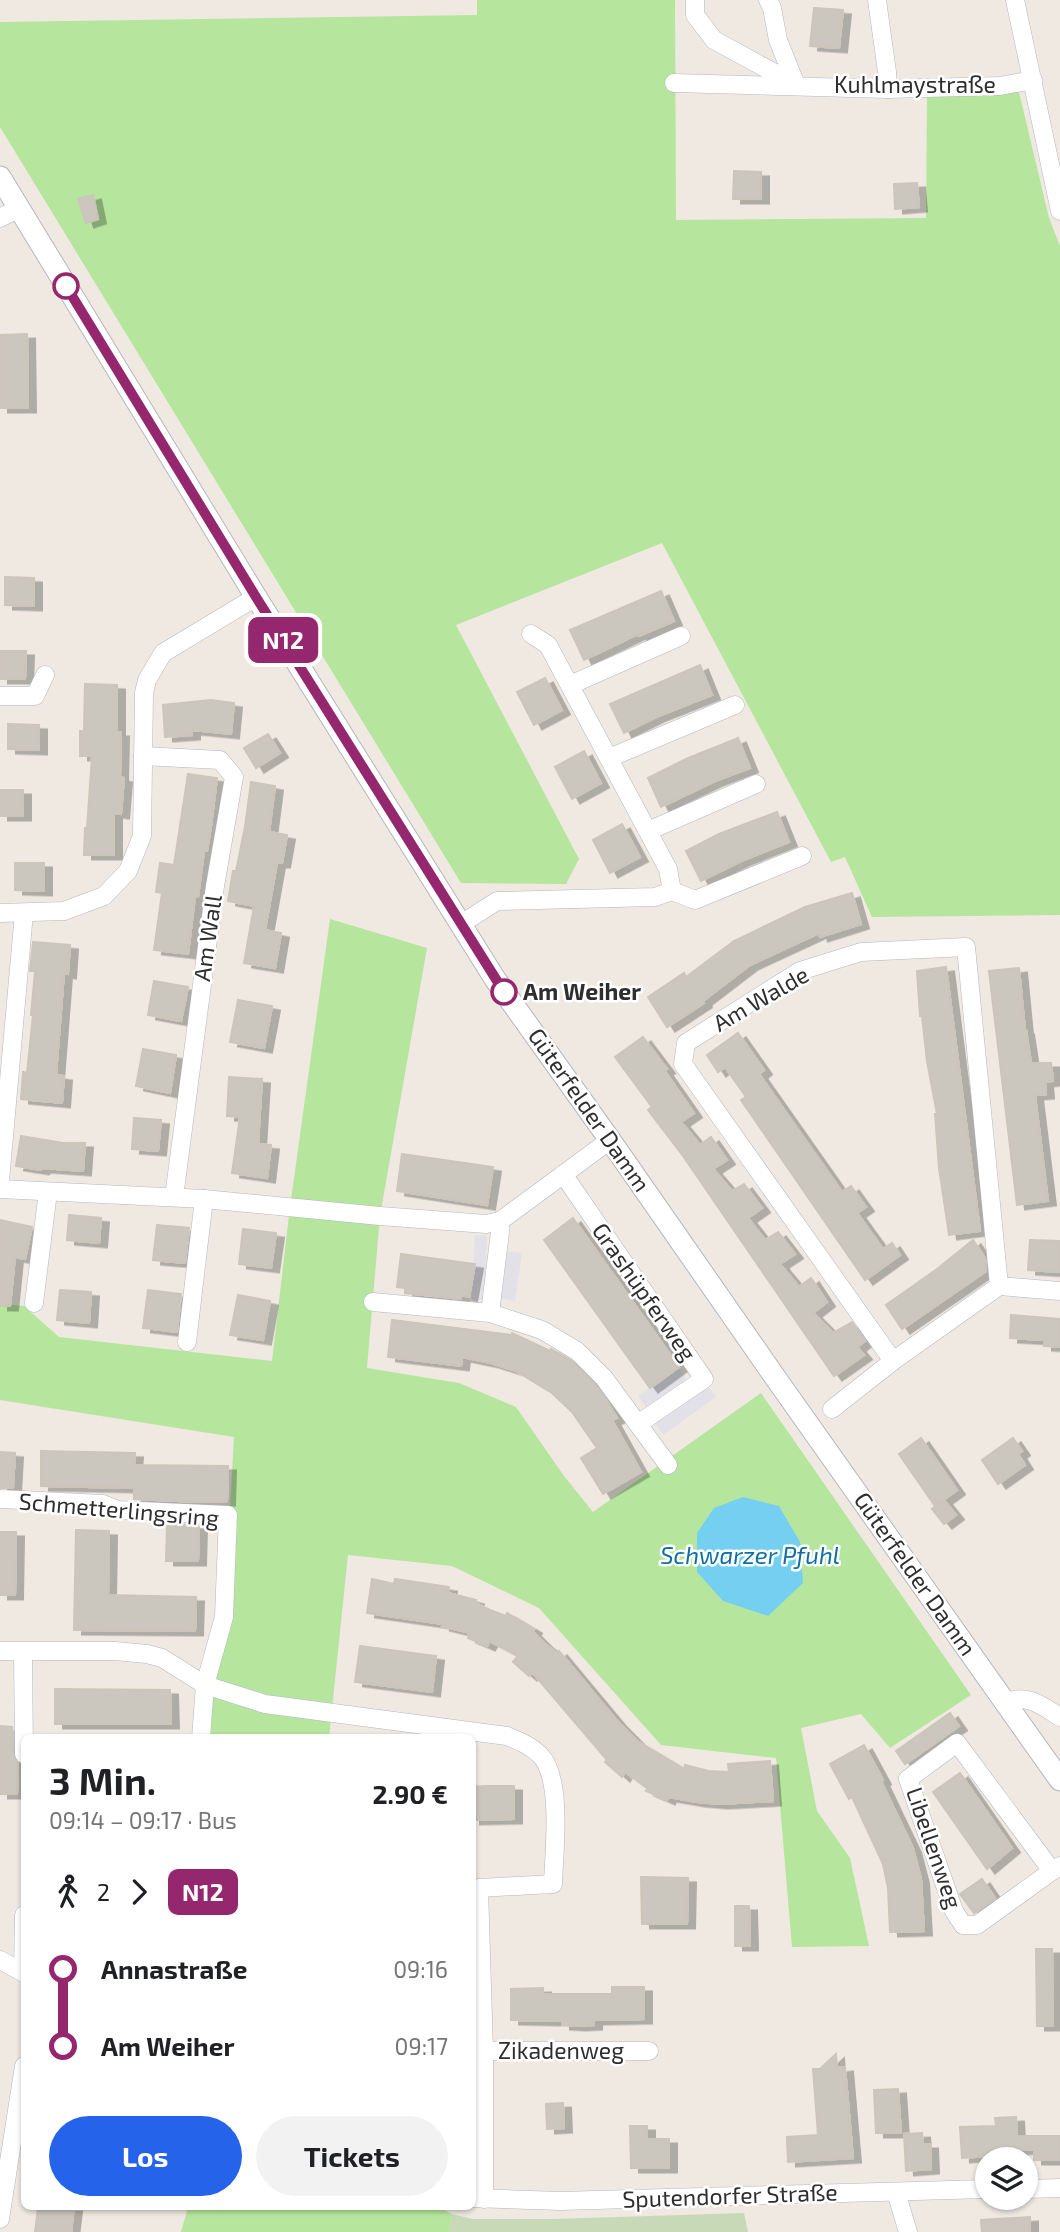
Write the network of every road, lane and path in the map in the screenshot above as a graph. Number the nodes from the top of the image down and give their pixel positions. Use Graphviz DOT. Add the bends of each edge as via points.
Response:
graph roads {
  1 [pos="695,0"];
  2 [pos="768,0"];
  3 [pos="877,0"];
  4 [pos="1014,0"];
  5 [pos="1032,80"];
  6 [pos="674,83"];
  7 [pos="796,85"];
  8 [pos="887,89"];
  9 [pos="0,177"];
  10 [pos="1060,211"];
  11 [pos="9,213"];
  12 [pos="256,597"];
  13 [pos="531,634"];
  14 [pos="681,636"];
  15 [pos="45,675"];
  16 [pos="570,685"];
  17 [pos="0,696"];
  18 [pos="735,705"];
  19 [pos="143,756"];
  20 [pos="609,758"];
  21 [pos="756,784"];
  22 [pos="648,831"];
  23 [pos="802,856"];
  24 [pos="672,891"];
  25 [pos="0,913"];
  26 [pos="24,913"];
  27 [pos="460,924"];
  28 [pos="610,1140"];
  29 [pos="563,1174"];
  30 [pos="0,1181"];
  31 [pos="0,1189"];
  32 [pos="48,1192"];
  33 [pos="174,1197"];
  34 [pos="204,1199"];
  35 [pos="500,1221"];
  36 [pos="999,1286"];
  37 [pos="1060,1291"];
  38 [pos="373,1302"];
  39 [pos="34,1303"];
  40 [pos="490,1313"];
  41 [pos="187,1342"];
  42 [pos="893,1362"];
  43 [pos="832,1409"];
  44 [pos="638,1424"];
  45 [pos="668,1465"];
  46 [pos="0,1499"];
  47 [pos="0,1651"];
  48 [pos="23,1652"];
  49 [pos="205,1685"];
  50 [pos="1007,1703"];
  51 [pos="1060,1717"];
  52 [pos="24,1734"];
  53 [pos="201,1734"];
  54 [pos="1060,1780"];
  55 [pos="1056,1869"];
  56 [pos="0,1960"];
  57 [pos="21,1970"];
  58 [pos="478,2051"];
  59 [pos="649,2051"];
  60 [pos="21,2085"];
  61 [pos="1060,2188"];
  62 [pos="975,2189"];
  63 [pos="1038,2189"];
  64 [pos="896,2192"];
  65 [pos="478,2198"];
  66 [pos="0,2219"];
  67 [pos="908,2232"];
  1 -- 7 [label="street, Kuhlmaystraße" via="695,15 714,40"];
  2 -- 7 [label="street"];
  3 -- 8 [label="street"];
  4 -- 5 [label="street"];
  5 -- 8 [label="street, Kuhlmaystraße" via="1000,86"];
  5 -- 10 [label="street"];
  6 -- 7 [label="street, Kuhlmaystraße"];
  7 -- 8 [label="street, Kuhlmaystraße"];
  9 -- 11 [label="street, Güterfelder Damm"];
  11 -- 12 [label="street, Güterfelder Damm"];
  12 -- 19 [label="street" via="163,653 144,694"];
  12 -- 27 [label="street, Güterfelder Damm"];
  13 -- 16 [label="street" via="548,645"];
  14 -- 16 [label="street"];
  15 -- 17 [label="street" via="35,696"];
  16 -- 20 [label="street"];
  18 -- 20 [label="street"];
  19 -- 26 [label="street" via="142,836 128,871 104,896 64,911"];
  19 -- 33 [label="street, Am Wall" via="219,760 234,777"];
  20 -- 22 [label="street"];
  21 -- 22 [label="street"];
  22 -- 24 [label="street" via="668,869"];
  23 -- 24 [label="street" via="695,900"];
  24 -- 27 [label="street" via="655,897 497,901"];
  25 -- 26 [label="street"];
  26 -- 30 [label="street"];
  27 -- 28 [label="street, Güterfelder Damm"];
  28 -- 29 [label="street"];
  28 -- 50 [label="street, Güterfelder Damm"];
  29 -- 35 [label="street"];
  29 -- 44 [label="street, Grashüpferweg" via="704,1379"];
  31 -- 32 [label="street"];
  32 -- 33 [label="street"];
  32 -- 39 [label="street"];
  33 -- 34 [label="street"];
  34 -- 35 [label="street" via="486,1224"];
  34 -- 41 [label="street"];
  35 -- 40 [label="street"];
  36 -- 37 [label="street"];
  36 -- 42 [label="street"];
  36 -- 42 [label="street, Am Walde" via="966,947 861,952 800,971 686,1044 683,1064"];
  38 -- 40 [label="street"];
  40 -- 44 [label="street" via="542,1329 576,1352 604,1378"];
  42 -- 43 [label="street"];
  44 -- 45 [label="street"];
  46 -- 49 [label="street, Schmetterlingsring" via="228,1515 224,1617"];
  47 -- 48 [label="street"];
  48 -- 49 [label="street" via="147,1654 162,1658"];
  48 -- 52 [label="street"];
  49 -- 53 [label="street, Schmetterlingsring"];
  49 -- 58 [label="street" via="265,1704 507,1736 541,1756 554,1784 552,1884 479,1888"];
  50 -- 51 [label="street" via="1013,1699 1035,1702"];
  50 -- 54 [label="street, Güterfelder Damm"];
  55 -- 55 [label="street, Libellenweg" via="977,1925 963,1925 908,1779 957,1743"];
  56 -- 57 [label="street"];
  58 -- 59 [label="street, Zikadenweg"];
  58 -- 65 [label="street"];
  60 -- 66 [label="street"];
  61 -- 63 [label="street"];
  62 -- 64 [label="street, Sputendorfer Straße"];
  64 -- 65 [label="street, Sputendorfer Straße" via="560,2201"];
  64 -- 67 [label="street"];
}
